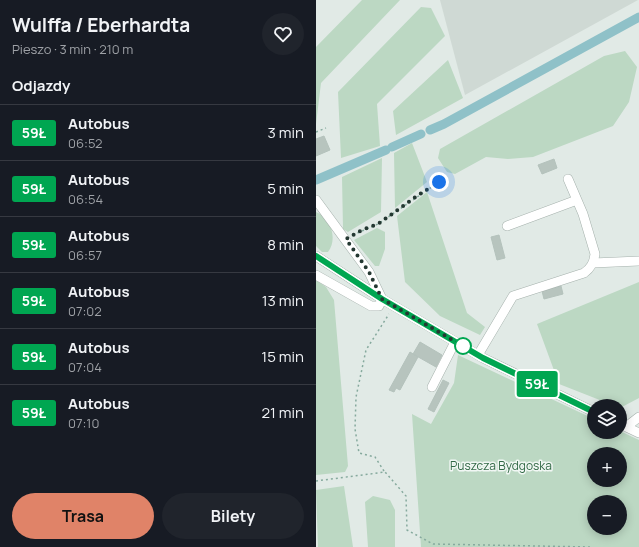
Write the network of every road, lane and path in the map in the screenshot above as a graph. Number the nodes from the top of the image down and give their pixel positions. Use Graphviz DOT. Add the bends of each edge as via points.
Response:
graph roads {
  1 [pos="326,128"];
  2 [pos="316,132"];
  3 [pos="568,179"];
  4 [pos="439,182"];
  5 [pos="316,200"];
  6 [pos="577,200"];
  7 [pos="507,226"];
  8 [pos="346,239"];
  9 [pos="316,256"];
  10 [pos="639,261"];
  11 [pos="593,263"];
  12 [pos="316,275"];
  13 [pos="382,299"];
  14 [pos="392,305"];
  15 [pos="455,342"];
  16 [pos="478,355"];
  17 [pos="432,386"];
  18 [pos="587,409"];
  19 [pos="639,417"];
  20 [pos="627,424"];
  21 [pos="627,428"];
  22 [pos="639,433"];
  23 [pos="385,472"];
  24 [pos="316,481"];
  25 [pos="590,547"];
  1 -- 2 [label="path"];
  3 -- 6 [label="street"];
  4 -- 8 [label="path" via="378,224"];
  5 -- 8 [label="street"];
  6 -- 7 [label="street"];
  6 -- 11 [label="street" via="595,254"];
  8 -- 13 [label="street" via="369,272"];
  9 -- 13 [label="street"];
  10 -- 11 [label="street"];
  11 -- 16 [label="street" via="584,273 513,296"];
  12 -- 13 [label="street" via="371,306 379,306"];
  13 -- 14 [label="street"];
  14 -- 15 [label="street"];
  14 -- 23 [label="path" via="366,350 356,397 355,429 359,454 375,458"];
  15 -- 16 [label="street"];
  15 -- 17 [label="street"];
  16 -- 18 [label="street"];
  19 -- 20 [label="street"];
  21 -- 22 [label="street"];
  23 -- 24 [label="path"];
  23 -- 25 [label="path" via="406,496 407,530 433,544"];
}
